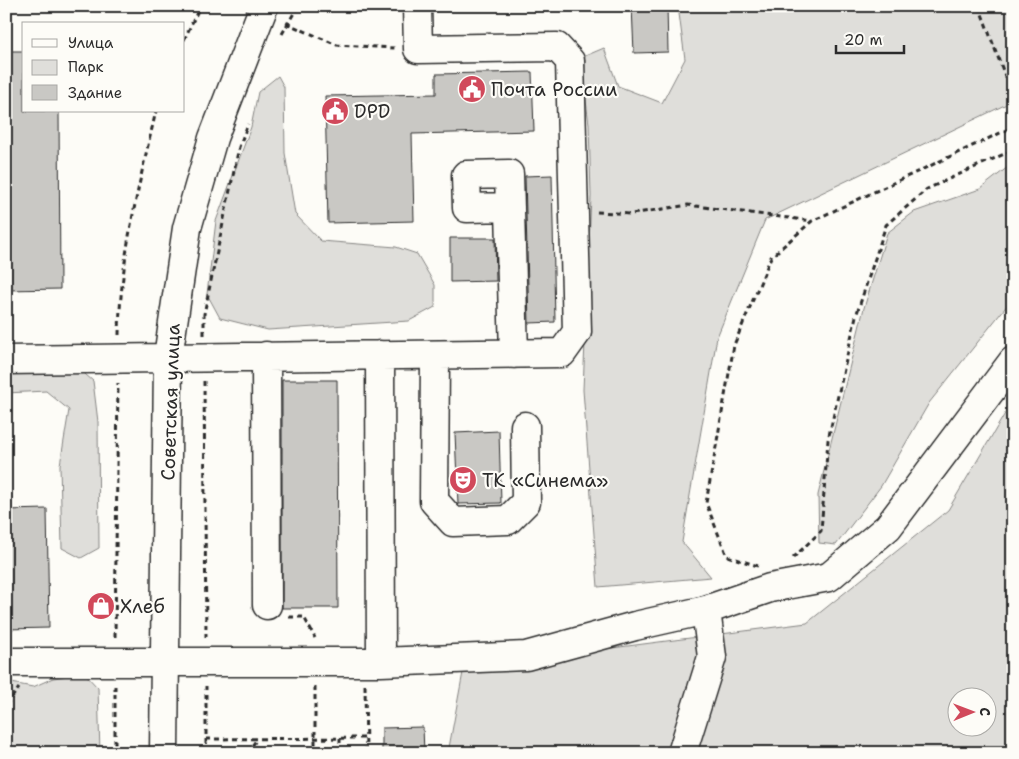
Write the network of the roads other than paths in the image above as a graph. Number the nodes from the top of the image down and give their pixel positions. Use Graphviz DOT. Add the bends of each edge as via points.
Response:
graph roads {
  1 [pos="417,6"];
  2 [pos="263,8"];
  3 [pos="510,207"];
  4 [pos="514,354"];
  5 [pos="380,355"];
  6 [pos="266,356"];
  7 [pos="435,356"];
  8 [pos="168,357"];
  9 [pos="6,360"];
  10 [pos="1013,361"];
  11 [pos="525,426"];
  12 [pos="267,605"];
  13 [pos="706,610"];
  14 [pos="6,662"];
  15 [pos="164,662"];
  16 [pos="373,662"];
  17 [pos="164,753"];
  18 [pos="682,753"];
  1 -- 4 [label="street" via="418,49 557,47 570,61 577,332 562,353"];
  2 -- 8 [label="street, Советская улица" via="213,138 187,228"];
  3 -- 4 [label="street"];
  4 -- 7 [label="street"];
  5 -- 6 [label="street"];
  5 -- 7 [label="street"];
  5 -- 16 [label="street"];
  6 -- 8 [label="street"];
  6 -- 12 [label="street"];
  7 -- 11 [label="street" via="434,502 454,522 508,520 526,502"];
  8 -- 9 [label="street"];
  8 -- 15 [label="street, Советская улица"];
  10 -- 13 [label="street" via="888,527 829,577 770,588"];
  13 -- 16 [label="street" via="526,656"];
  13 -- 18 [label="street" via="712,657"];
  14 -- 15 [label="street"];
  15 -- 16 [label="street"];
  15 -- 17 [label="street, Советская улица"];
}
